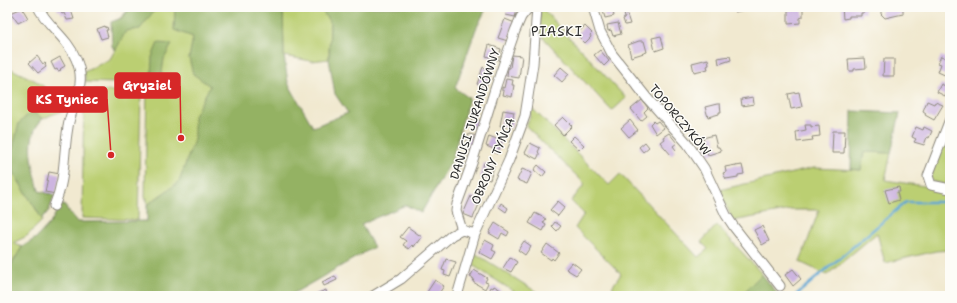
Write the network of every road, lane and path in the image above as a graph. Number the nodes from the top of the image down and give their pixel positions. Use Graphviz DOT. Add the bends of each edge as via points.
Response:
graph roads {
  1 [pos="38,7"];
  2 [pos="529,7"];
  3 [pos="537,7"];
  4 [pos="593,7"];
  5 [pos="950,119"];
  6 [pos="950,188"];
  7 [pos="54,206"];
  8 [pos="462,230"];
  9 [pos="475,234"];
  10 [pos="780,286"];
  11 [pos="373,296"];
  12 [pos="458,296"];
  1 -- 7 [label="street" via="72,50 80,78 68,127 62,182"];
  2 -- 8 [label="street, DANUSI JURANDÓWNY" via="515,31 457,204 456,211"];
  3 -- 9 [label="street, OBRONY TYŃCA" via="533,64 525,116 509,160"];
  4 -- 10 [label="street, TOPORCZYKÓW" via="600,31 612,54 687,143 704,168 734,228"];
  5 -- 6 [label="street" via="928,176 931,186"];
  8 -- 9 [label="street"];
  8 -- 11 [label="street" via="452,235 401,279"];
  9 -- 12 [label="street, OBRONY TYŃCA"];
}
